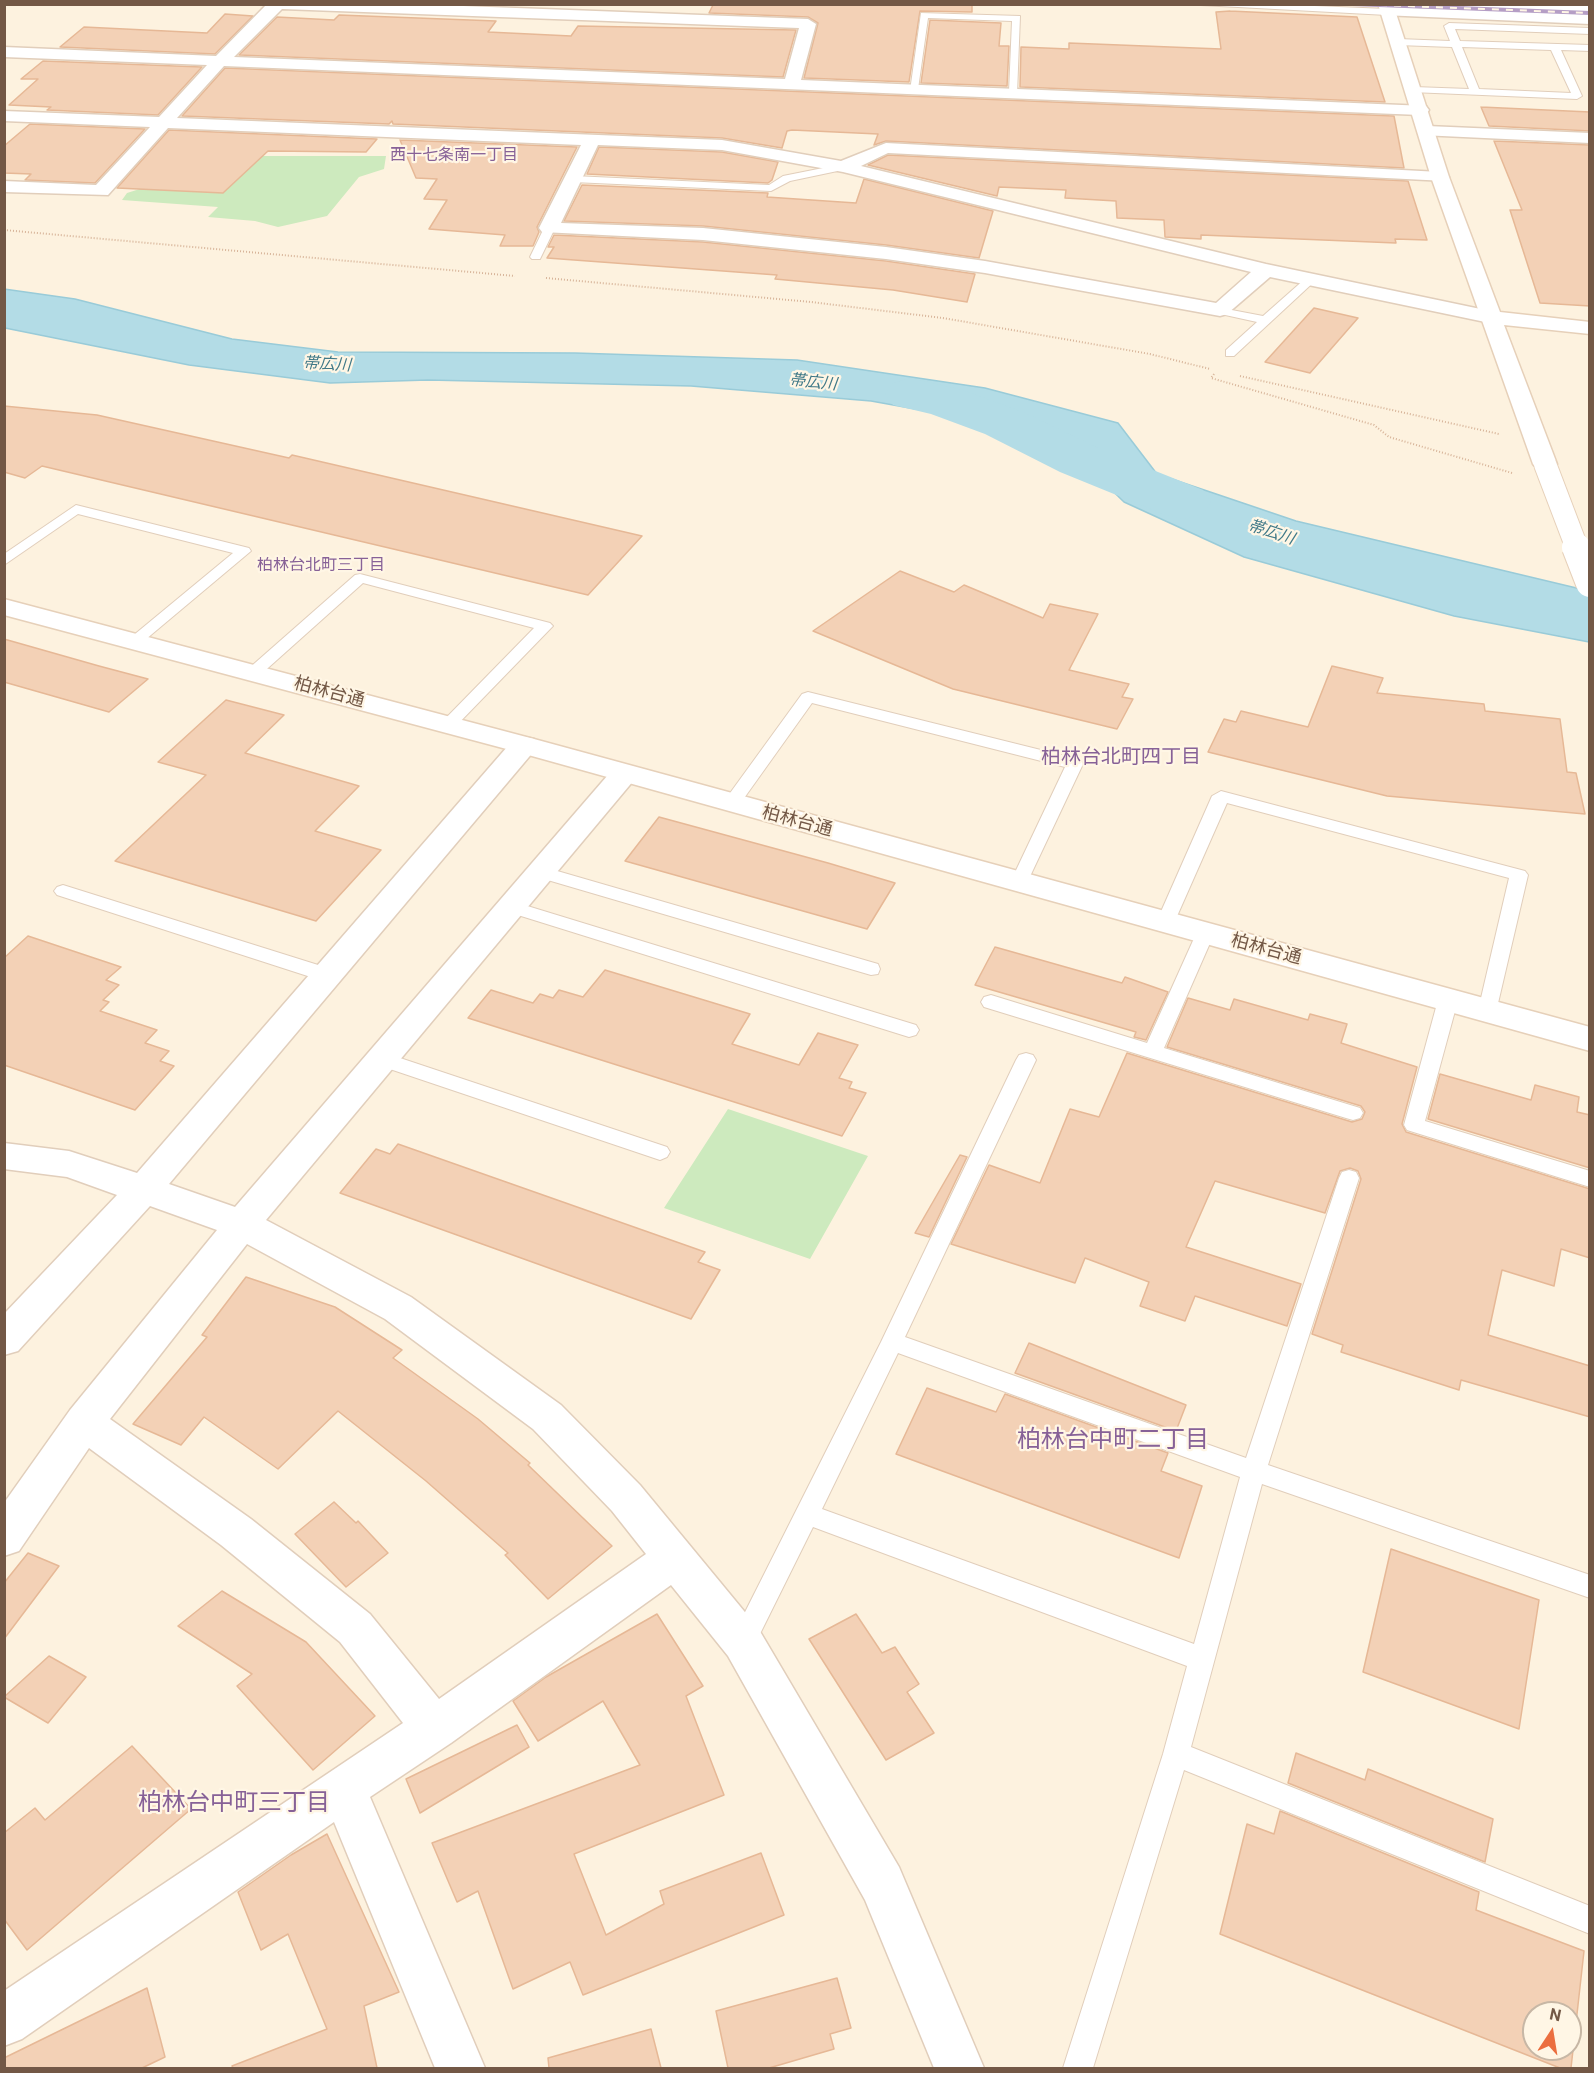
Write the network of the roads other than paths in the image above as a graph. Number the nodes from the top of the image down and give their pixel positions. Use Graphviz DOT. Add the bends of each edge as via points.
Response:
graph roads {
  1 [pos="1186,4"];
  2 [pos="1465,4"];
  3 [pos="276,5"];
  4 [pos="1526,6"];
  5 [pos="1386,8"];
  6 [pos="1590,9"];
  7 [pos="1590,19"];
  8 [pos="1590,32"];
  9 [pos="1398,42"];
  10 [pos="1456,44"];
  11 [pos="1554,46"];
  12 [pos="1590,48"];
  13 [pos="4,52"];
  14 [pos="221,60"];
  15 [pos="792,84"];
  16 [pos="913,89"];
  17 [pos="1414,90"];
  18 [pos="1014,92"];
  19 [pos="1475,93"];
  20 [pos="1420,110"];
  21 [pos="4,116"];
  22 [pos="163,123"];
  23 [pos="1427,130"];
  24 [pos="1590,138"];
  25 [pos="592,140"];
  26 [pos="843,167"];
  27 [pos="1440,177"];
  28 [pos="573,179"];
  29 [pos="4,186"];
  30 [pos="549,228"];
  31 [pos="536,257"];
  32 [pos="1266,270"];
  33 [pos="1310,280"];
  34 [pos="1220,310"];
  35 [pos="1490,317"];
  36 [pos="1264,320"];
  37 [pos="1590,328"];
  38 [pos="1230,352"];
  39 [pos="4,561"];
  40 [pos="1590,583"];
  41 [pos="4,608"];
  42 [pos="134,642"];
  43 [pos="253,673"];
  44 [pos="448,725"];
  45 [pos="524,745"];
  46 [pos="624,774"];
  47 [pos="731,804"];
  48 [pos="540,873"];
  49 [pos="1019,883"];
  50 [pos="63,891"];
  51 [pos="511,907"];
  52 [pos="1165,923"];
  53 [pos="1205,934"];
  54 [pos="871,969"];
  55 [pos="327,975"];
  56 [pos="1448,1000"];
  57 [pos="991,1002"];
  58 [pos="1488,1011"];
  59 [pos="909,1030"];
  60 [pos="1590,1039"];
  61 [pos="1153,1051"];
  62 [pos="382,1059"];
  63 [pos="1026,1060"];
  64 [pos="1353,1113"];
  65 [pos="660,1152"];
  66 [pos="4,1156"];
  67 [pos="1349,1178"];
  68 [pos="1590,1179"];
  69 [pos="144,1189"];
  70 [pos="242,1224"];
  71 [pos="4,1340"];
  72 [pos="892,1342"];
  73 [pos="84,1422"];
  74 [pos="1254,1471"];
  75 [pos="807,1514"];
  76 [pos="4,1538"];
  77 [pos="673,1559"];
  78 [pos="1590,1587"];
  79 [pos="743,1642"];
  80 [pos="1202,1659"];
  81 [pos="435,1728"];
  82 [pos="1176,1754"];
  83 [pos="343,1788"];
  84 [pos="1590,1920"];
  85 [pos="4,2021"];
  86 [pos="459,2068"];
  87 [pos="959,2068"];
  88 [pos="1078,2068"];
  1 -- 5 [label="lane"];
  2 -- 4 [label="lane"];
  3 -- 14 [label="street"];
  3 -- 15 [label="street" via="808,24"];
  4 -- 6 [label="lane"];
  5 -- 7 [label="street"];
  5 -- 9 [label="street"];
  8 -- 10 [label="lane" via="1449,26"];
  9 -- 10 [label="lane"];
  9 -- 17 [label="street"];
  10 -- 11 [label="lane"];
  10 -- 19 [label="lane"];
  11 -- 12 [label="lane"];
  11 -- 19 [label="lane" via="1579,100"];
  13 -- 14 [label="street"];
  14 -- 15 [label="street"];
  14 -- 22 [label="street"];
  15 -- 16 [label="street"];
  16 -- 18 [label="street"];
  16 -- 18 [label="lane" via="924,15 1017,18"];
  17 -- 19 [label="lane"];
  17 -- 20 [label="street"];
  18 -- 20 [label="street"];
  20 -- 23 [label="street"];
  21 -- 22 [label="street"];
  22 -- 25 [label="street"];
  22 -- 29 [label="street" via="101,191"];
  23 -- 24 [label="street"];
  23 -- 27 [label="street"];
  25 -- 26 [label="street" via="722,145"];
  25 -- 28 [label="street"];
  26 -- 27 [label="street" via="886,148"];
  26 -- 28 [label="lane" via="787,178 771,188"];
  26 -- 32 [label="street"];
  27 -- 35 [label="street"];
  28 -- 30 [label="street"];
  30 -- 31 [label="lane"];
  30 -- 34 [label="street" via="704,234 886,253"];
  32 -- 33 [label="street"];
  32 -- 34 [label="street"];
  33 -- 35 [label="street"];
  33 -- 36 [label="lane"];
  34 -- 36 [label="lane"];
  35 -- 37 [label="street"];
  35 -- 40 [label="street, bridge"];
  36 -- 38 [label="lane"];
  39 -- 42 [label="lane" via="76,509 244,551"];
  41 -- 42 [label="street, 柏林台通"];
  42 -- 43 [label="street, 柏林台通"];
  43 -- 44 [label="street, 柏林台通"];
  43 -- 44 [label="lane" via="360,579 545,626"];
  44 -- 45 [label="street, 柏林台通"];
  45 -- 46 [label="street, 柏林台通"];
  45 -- 55 [label="street"];
  46 -- 47 [label="street, 柏林台通"];
  46 -- 48 [label="street"];
  47 -- 49 [label="street, 柏林台通"];
  47 -- 49 [label="lane" via="808,697 1076,764"];
  48 -- 51 [label="street"];
  48 -- 54 [label="lane"];
  49 -- 52 [label="street, 柏林台通"];
  50 -- 55 [label="lane"];
  51 -- 59 [label="lane"];
  51 -- 62 [label="street"];
  52 -- 53 [label="street, 柏林台通"];
  52 -- 58 [label="lane" via="1221,796 1508,872 1519,875"];
  53 -- 56 [label="street, 柏林台通"];
  53 -- 61 [label="lane"];
  55 -- 69 [label="street"];
  56 -- 58 [label="street, 柏林台通"];
  56 -- 68 [label="lane" via="1414,1125"];
  57 -- 61 [label="lane"];
  58 -- 60 [label="street, 柏林台通"];
  61 -- 64 [label="lane"];
  62 -- 65 [label="lane"];
  62 -- 70 [label="street"];
  63 -- 72 [label="lane"];
  66 -- 69 [label="street" via="69,1164"];
  67 -- 74 [label="lane"];
  69 -- 70 [label="street"];
  69 -- 71 [label="street"];
  70 -- 73 [label="street"];
  70 -- 77 [label="street" via="398,1308 547,1416 626,1498"];
  72 -- 74 [label="lane"];
  72 -- 75 [label="lane"];
  73 -- 76 [label="street"];
  73 -- 81 [label="street" via="236,1532 355,1628"];
  74 -- 78 [label="lane"];
  74 -- 80 [label="lane"];
  75 -- 79 [label="lane"];
  75 -- 80 [label="lane"];
  77 -- 79 [label="street"];
  77 -- 81 [label="street"];
  79 -- 87 [label="street" via="882,1884"];
  80 -- 82 [label="lane"];
  81 -- 83 [label="street"];
  82 -- 84 [label="lane"];
  82 -- 88 [label="lane"];
  83 -- 85 [label="street"];
  83 -- 86 [label="street"];
}
